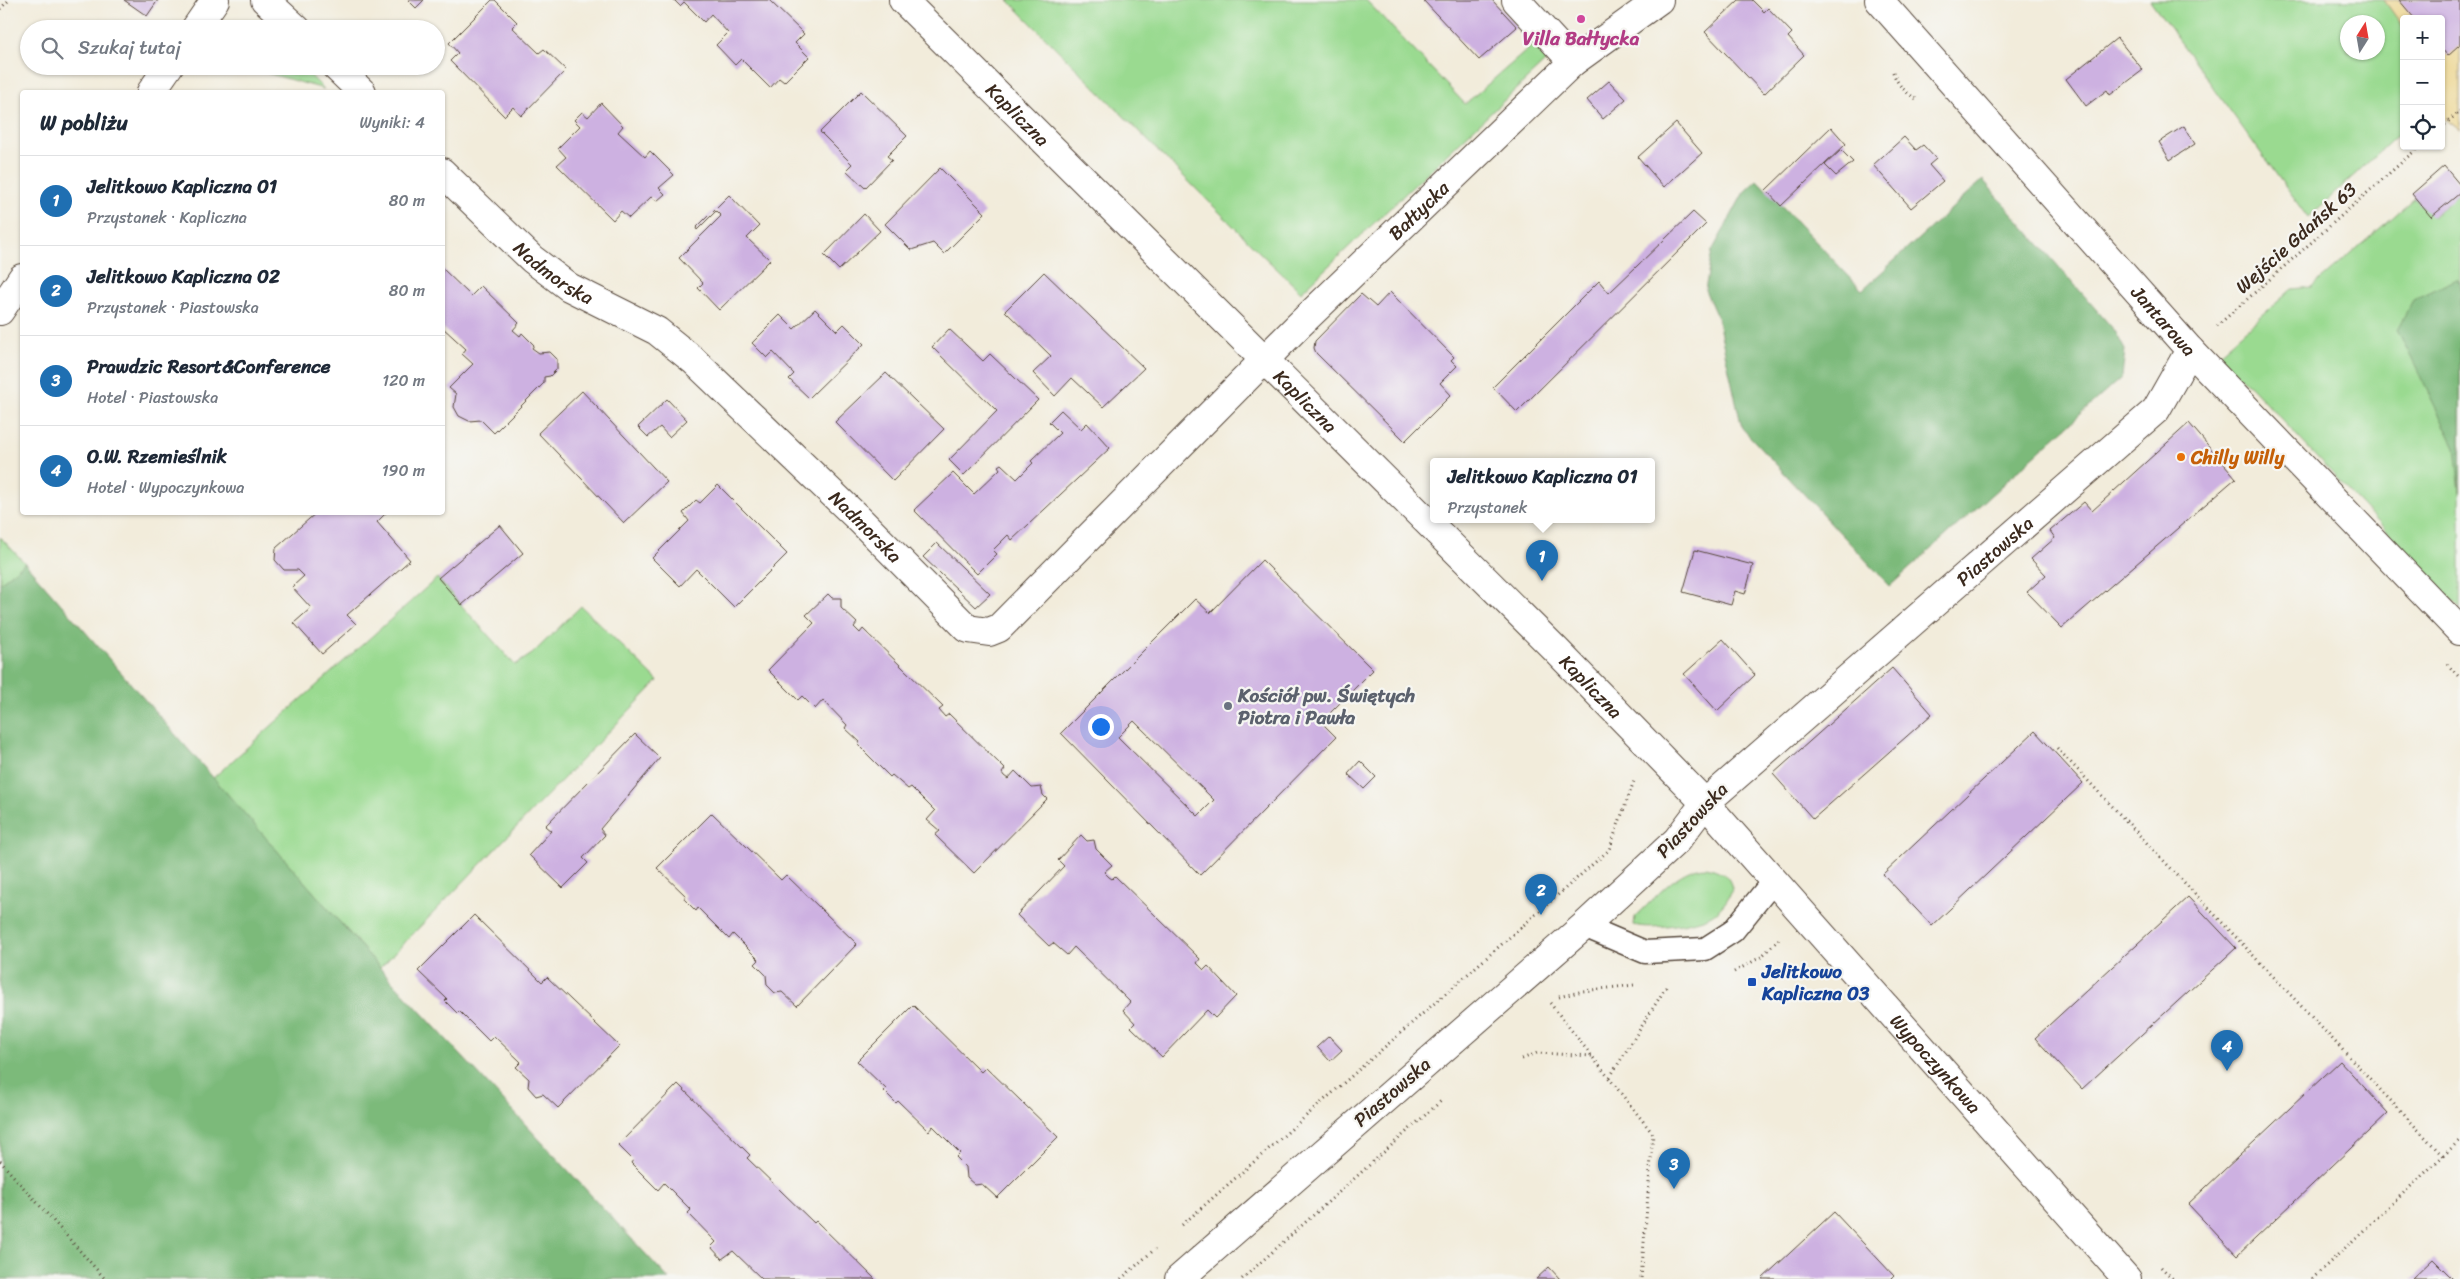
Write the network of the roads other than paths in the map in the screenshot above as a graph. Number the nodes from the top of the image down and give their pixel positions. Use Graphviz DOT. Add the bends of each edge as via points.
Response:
graph roads {
  1 [pos="215,0"];
  2 [pos="266,0"];
  3 [pos="903,0"];
  4 [pos="1516,0"];
  5 [pos="1659,0"];
  6 [pos="1879,0"];
  7 [pos="201,20"];
  8 [pos="287,20"];
  9 [pos="1573,62"];
  10 [pos="163,75"];
  11 [pos="344,75"];
  12 [pos="152,90"];
  13 [pos="360,90"];
  14 [pos="445,175"];
  15 [pos="20,281"];
  16 [pos="0,310"];
  17 [pos="2190,350"];
  18 [pos="1266,360"];
  19 [pos="2460,631"];
  20 [pos="1705,803"];
  21 [pos="1774,880"];
  22 [pos="1584,926"];
  23 [pos="1179,1279"];
  24 [pos="2127,1279"];
  1 -- 7 [label="street"];
  2 -- 8 [label="street"];
  3 -- 18 [label="street, Kapliczna"];
  4 -- 9 [label="street"];
  5 -- 9 [label="street, Bałtycka"];
  6 -- 17 [label="street, Jantarowa"];
  9 -- 18 [label="street, Bałtycka"];
  10 -- 12 [label="street"];
  11 -- 13 [label="street"];
  14 -- 18 [label="street, Nadmorska" via="532,259 569,287 657,331 693,360 968,629 978,632 999,628"];
  15 -- 16 [label="street"];
  17 -- 19 [label="street, Jantarowa"];
  17 -- 20 [label="street, Piastowska" via="2156,410"];
  18 -- 20 [label="street, Kapliczna"];
  20 -- 21 [label="street, Wypoczynkowa"];
  20 -- 22 [label="street, Piastowska" via="1677,840"];
  21 -- 22 [label="lane" via="1733,931 1705,948 1645,952"];
  21 -- 24 [label="street, Wypoczynkowa"];
  22 -- 23 [label="street, Piastowska"];
}
